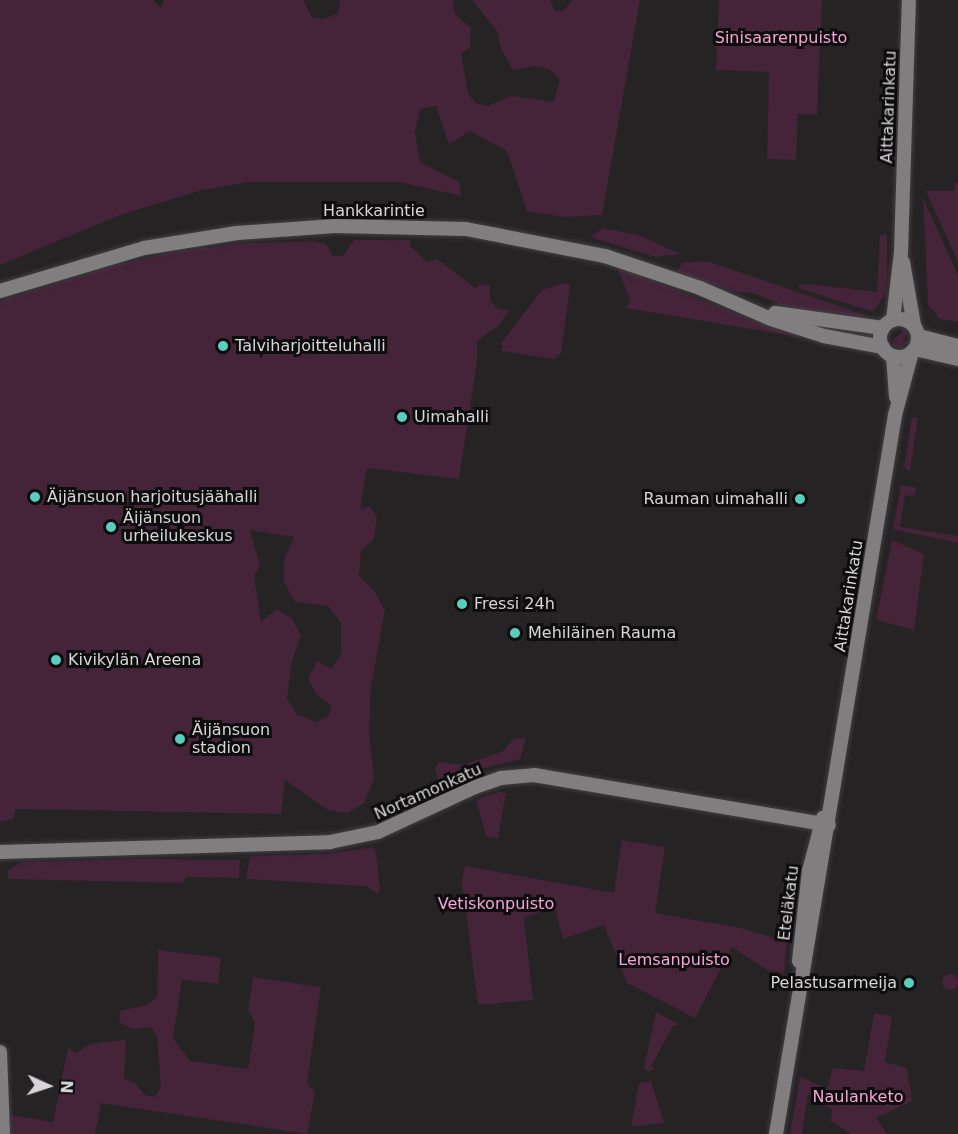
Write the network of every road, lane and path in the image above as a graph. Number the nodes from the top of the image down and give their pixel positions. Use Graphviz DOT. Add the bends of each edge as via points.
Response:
graph roads {
  1 [pos="909,0"];
  2 [pos="901,252"];
  3 [pos="0,291"];
  4 [pos="744,306"];
  5 [pos="888,324"];
  6 [pos="915,340"];
  7 [pos="958,346"];
  8 [pos="888,352"];
  9 [pos="958,358"];
  10 [pos="897,408"];
  11 [pos="825,825"];
  12 [pos="0,852"];
  13 [pos="0,1052"];
  14 [pos="3,1134"];
  15 [pos="776,1134"];
  1 -- 2 [label="main road, Aittakarinkatu"];
  2 -- 5 [label="main road, Aittakarinkatu"];
  2 -- 6 [label="main road, Aittakarinkatu"];
  3 -- 4 [label="main road, Hankkarintie" via="144,248 281,228 466,229 605,256"];
  4 -- 5 [label="main road, Hankkarintie"];
  4 -- 8 [label="main road, Hankkarintie" via="824,336"];
  5 -- 6 [label="main road, Hankkarintie"];
  5 -- 8 [label="main road, Aittakarinkatu"];
  6 -- 7 [label="main road"];
  6 -- 8 [label="main road"];
  6 -- 9 [label="main road"];
  6 -- 10 [label="main road, Aittakarinkatu"];
  8 -- 10 [label="main road, Aittakarinkatu"];
  10 -- 11 [label="main road, Aittakarinkatu"];
  11 -- 12 [label="main road, Nortamonkatu" via="534,775 501,778 475,786 378,832 330,842"];
  11 -- 15 [label="main road, Eteläkatu"];
  13 -- 14 [label="main road"];
}
